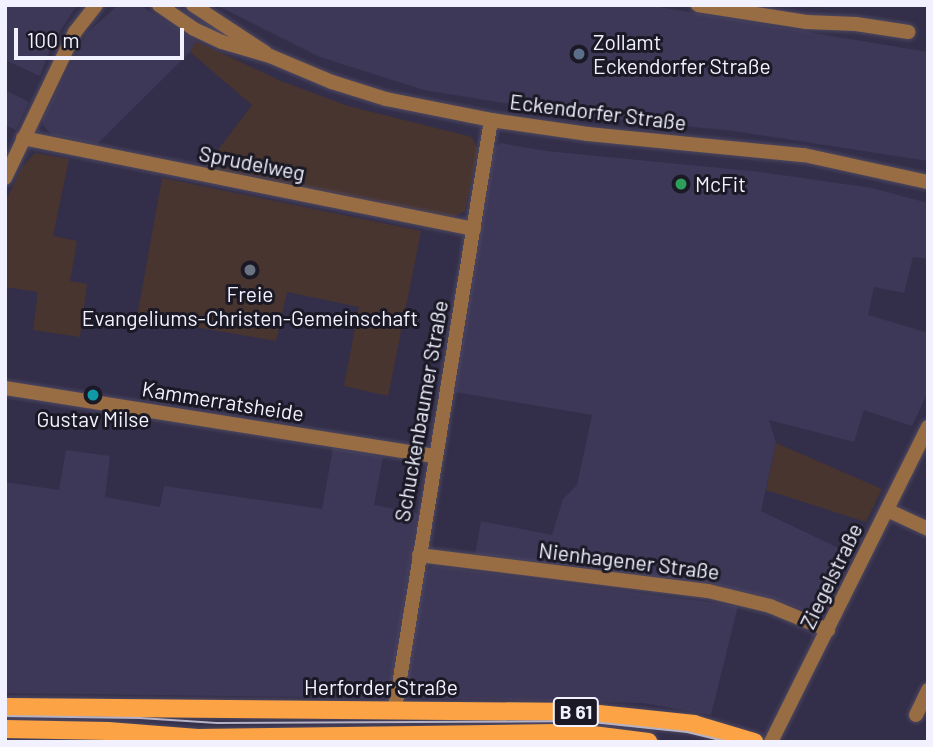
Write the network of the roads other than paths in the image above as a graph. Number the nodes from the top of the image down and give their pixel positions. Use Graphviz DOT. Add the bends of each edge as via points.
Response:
graph roads {
  1 [pos="96,5"];
  2 [pos="159,5"];
  3 [pos="192,5"];
  4 [pos="698,5"];
  5 [pos="908,32"];
  6 [pos="270,56"];
  7 [pos="491,120"];
  8 [pos="23,138"];
  9 [pos="5,178"];
  10 [pos="928,182"];
  11 [pos="474,229"];
  12 [pos="5,388"];
  13 [pos="928,428"];
  14 [pos="434,456"];
  15 [pos="887,510"];
  16 [pos="928,529"];
  17 [pos="419,555"];
  18 [pos="828,630"];
  19 [pos="928,690"];
  20 [pos="5,707"];
  21 [pos="395,709"];
  22 [pos="207,710"];
  23 [pos="916,715"];
  24 [pos="5,729"];
  25 [pos="198,740"];
  26 [pos="648,742"];
  27 [pos="754,742"];
  28 [pos="771,742"];
  1 -- 8 [label="street" via="75,32"];
  2 -- 6 [label="street, Eckendorfer Straße" via="222,42"];
  3 -- 6 [label="street, Eckendorfer Straße"];
  4 -- 5 [label="street"];
  6 -- 7 [label="street, Eckendorfer Straße" via="376,96"];
  7 -- 10 [label="street, Eckendorfer Straße" via="804,155"];
  7 -- 11 [label="street, Schuckenbaumer Straße"];
  8 -- 9 [label="street"];
  8 -- 11 [label="street, Sprudelweg"];
  11 -- 14 [label="street, Schuckenbaumer Straße"];
  12 -- 14 [label="street, Kammerratsheide"];
  13 -- 15 [label="street, Ziegelstraße"];
  14 -- 17 [label="street, Schuckenbaumer Straße"];
  15 -- 16 [label="street"];
  15 -- 18 [label="street, Ziegelstraße"];
  17 -- 18 [label="street, Nienhagener Straße" via="708,591 770,606"];
  17 -- 21 [label="street, Schuckenbaumer Straße"];
  18 -- 28 [label="street, Ziegelstraße"];
  19 -- 23 [label="street"];
  20 -- 22 [label="main road, Herforder Straße / B 61"];
  21 -- 22 [label="main road, Herforder Straße / B 61"];
  21 -- 27 [label="main road, Herforder Straße / B 61" via="642,717 694,724"];
  22 -- 25 [label="main road"];
  24 -- 25 [label="main road, B 61" via="108,731"];
  25 -- 26 [label="main road, B 61" via="541,732"];
}
